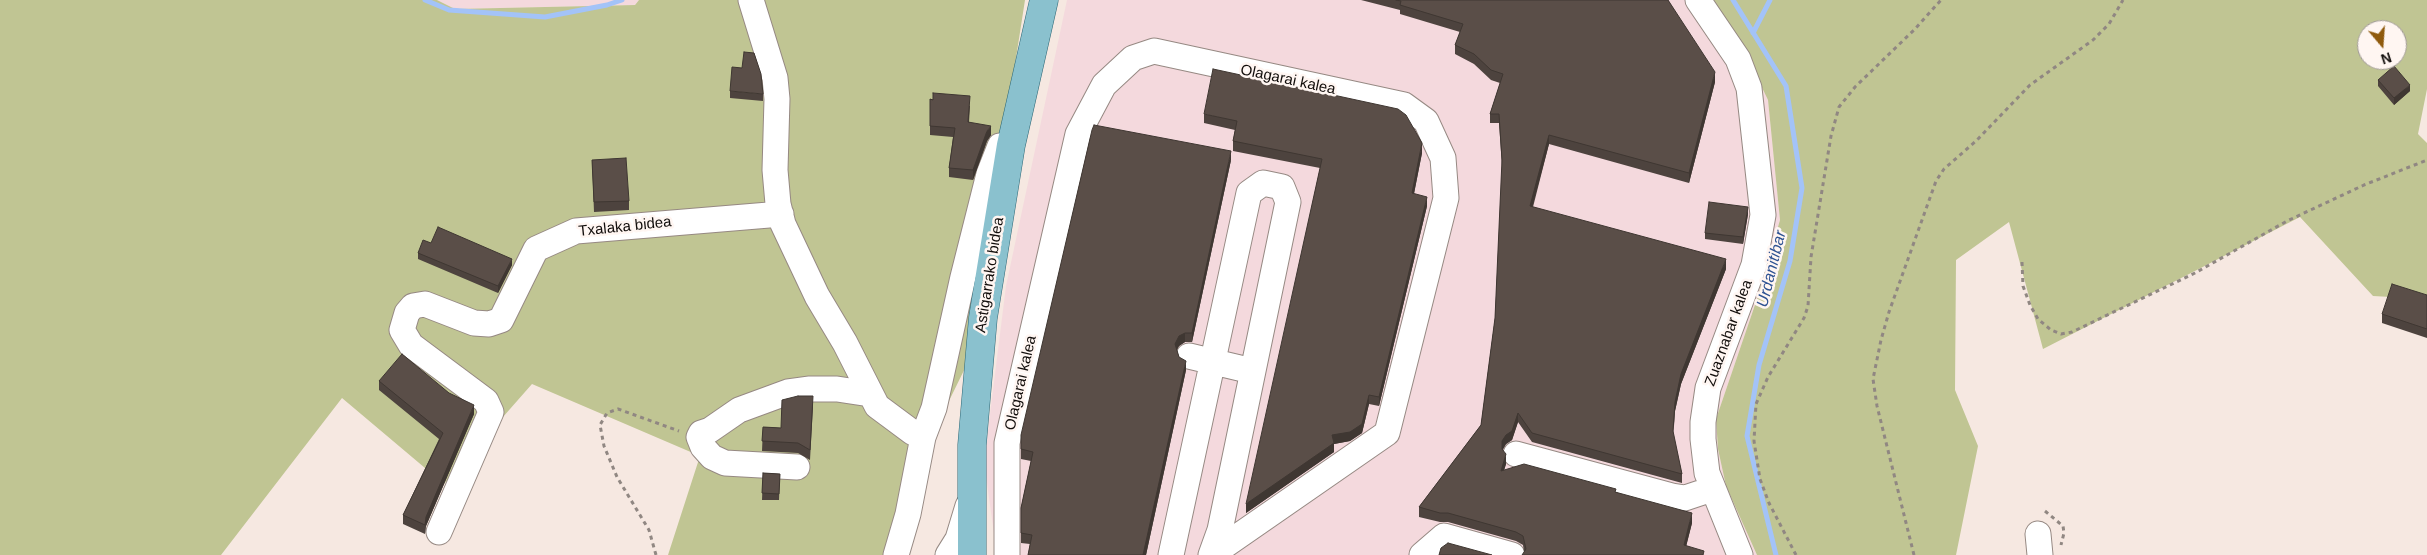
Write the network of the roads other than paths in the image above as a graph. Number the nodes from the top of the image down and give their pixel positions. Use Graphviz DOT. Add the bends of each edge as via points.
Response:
graph roads {
  1 [pos="751,0"];
  2 [pos="1044,0"];
  3 [pos="1698,0"];
  4 [pos="1011,145"];
  5 [pos="781,214"];
  6 [pos="1201,359"];
  7 [pos="1252,371"];
  8 [pos="870,394"];
  9 [pos="923,437"];
  10 [pos="1516,454"];
  11 [pos="797,467"];
  12 [pos="1712,489"];
  13 [pos="971,496"];
  14 [pos="438,532"];
  15 [pos="896,555"];
  16 [pos="948,555"];
  17 [pos="972,555"];
  18 [pos="1007,555"];
  19 [pos="1170,555"];
  20 [pos="1211,555"];
  21 [pos="1422,555"];
  22 [pos="1512,555"];
  23 [pos="1740,555"];
  1 -- 5 [label="street" via="775,78 775,170"];
  2 -- 4 [label="main road, Astigarrako bidea"];
  3 -- 12 [label="street, Zuaznabar kalea" via="1738,59 1749,88 1763,215 1754,265 1708,388 1702,439"];
  4 -- 9 [label="street" via="1000,146 989,174 934,408"];
  4 -- 13 [label="main road, Astigarrako bidea" via="982,327"];
  5 -- 8 [label="street" via="802,268 846,343"];
  5 -- 14 [label="street, Txalaka bidea" via="576,231 536,249 501,320 488,324 474,323 425,304 413,306 406,313 402,330 411,345 486,401 491,412"];
  6 -- 7 [label="street"];
  6 -- 7 [label="street, Olagarai kalea" via="1248,193 1264,183 1282,187 1288,202"];
  6 -- 19 [label="street, Olagarai kalea"];
  7 -- 20 [label="street, Olagarai kalea" via="1220,530"];
  8 -- 9 [label="street" via="877,406"];
  8 -- 11 [label="street" via="810,388 788,392 739,410 699,437 712,458 725,463"];
  9 -- 15 [label="street"];
  10 -- 12 [label="street" via="1672,496 1685,498"];
  12 -- 23 [label="street, Zuaznabar kalea"];
  13 -- 16 [label="street" via="958,539"];
  13 -- 17 [label="main road, Astigarrako bidea"];
  18 -- 20 [label="street, Olagarai kalea" via="1007,443 1037,338 1078,134 1104,84 1134,58 1154,51 1404,104 1426,121 1443,158 1446,198 1387,434"];
  21 -- 22 [label="street" via="1444,536"];
}
